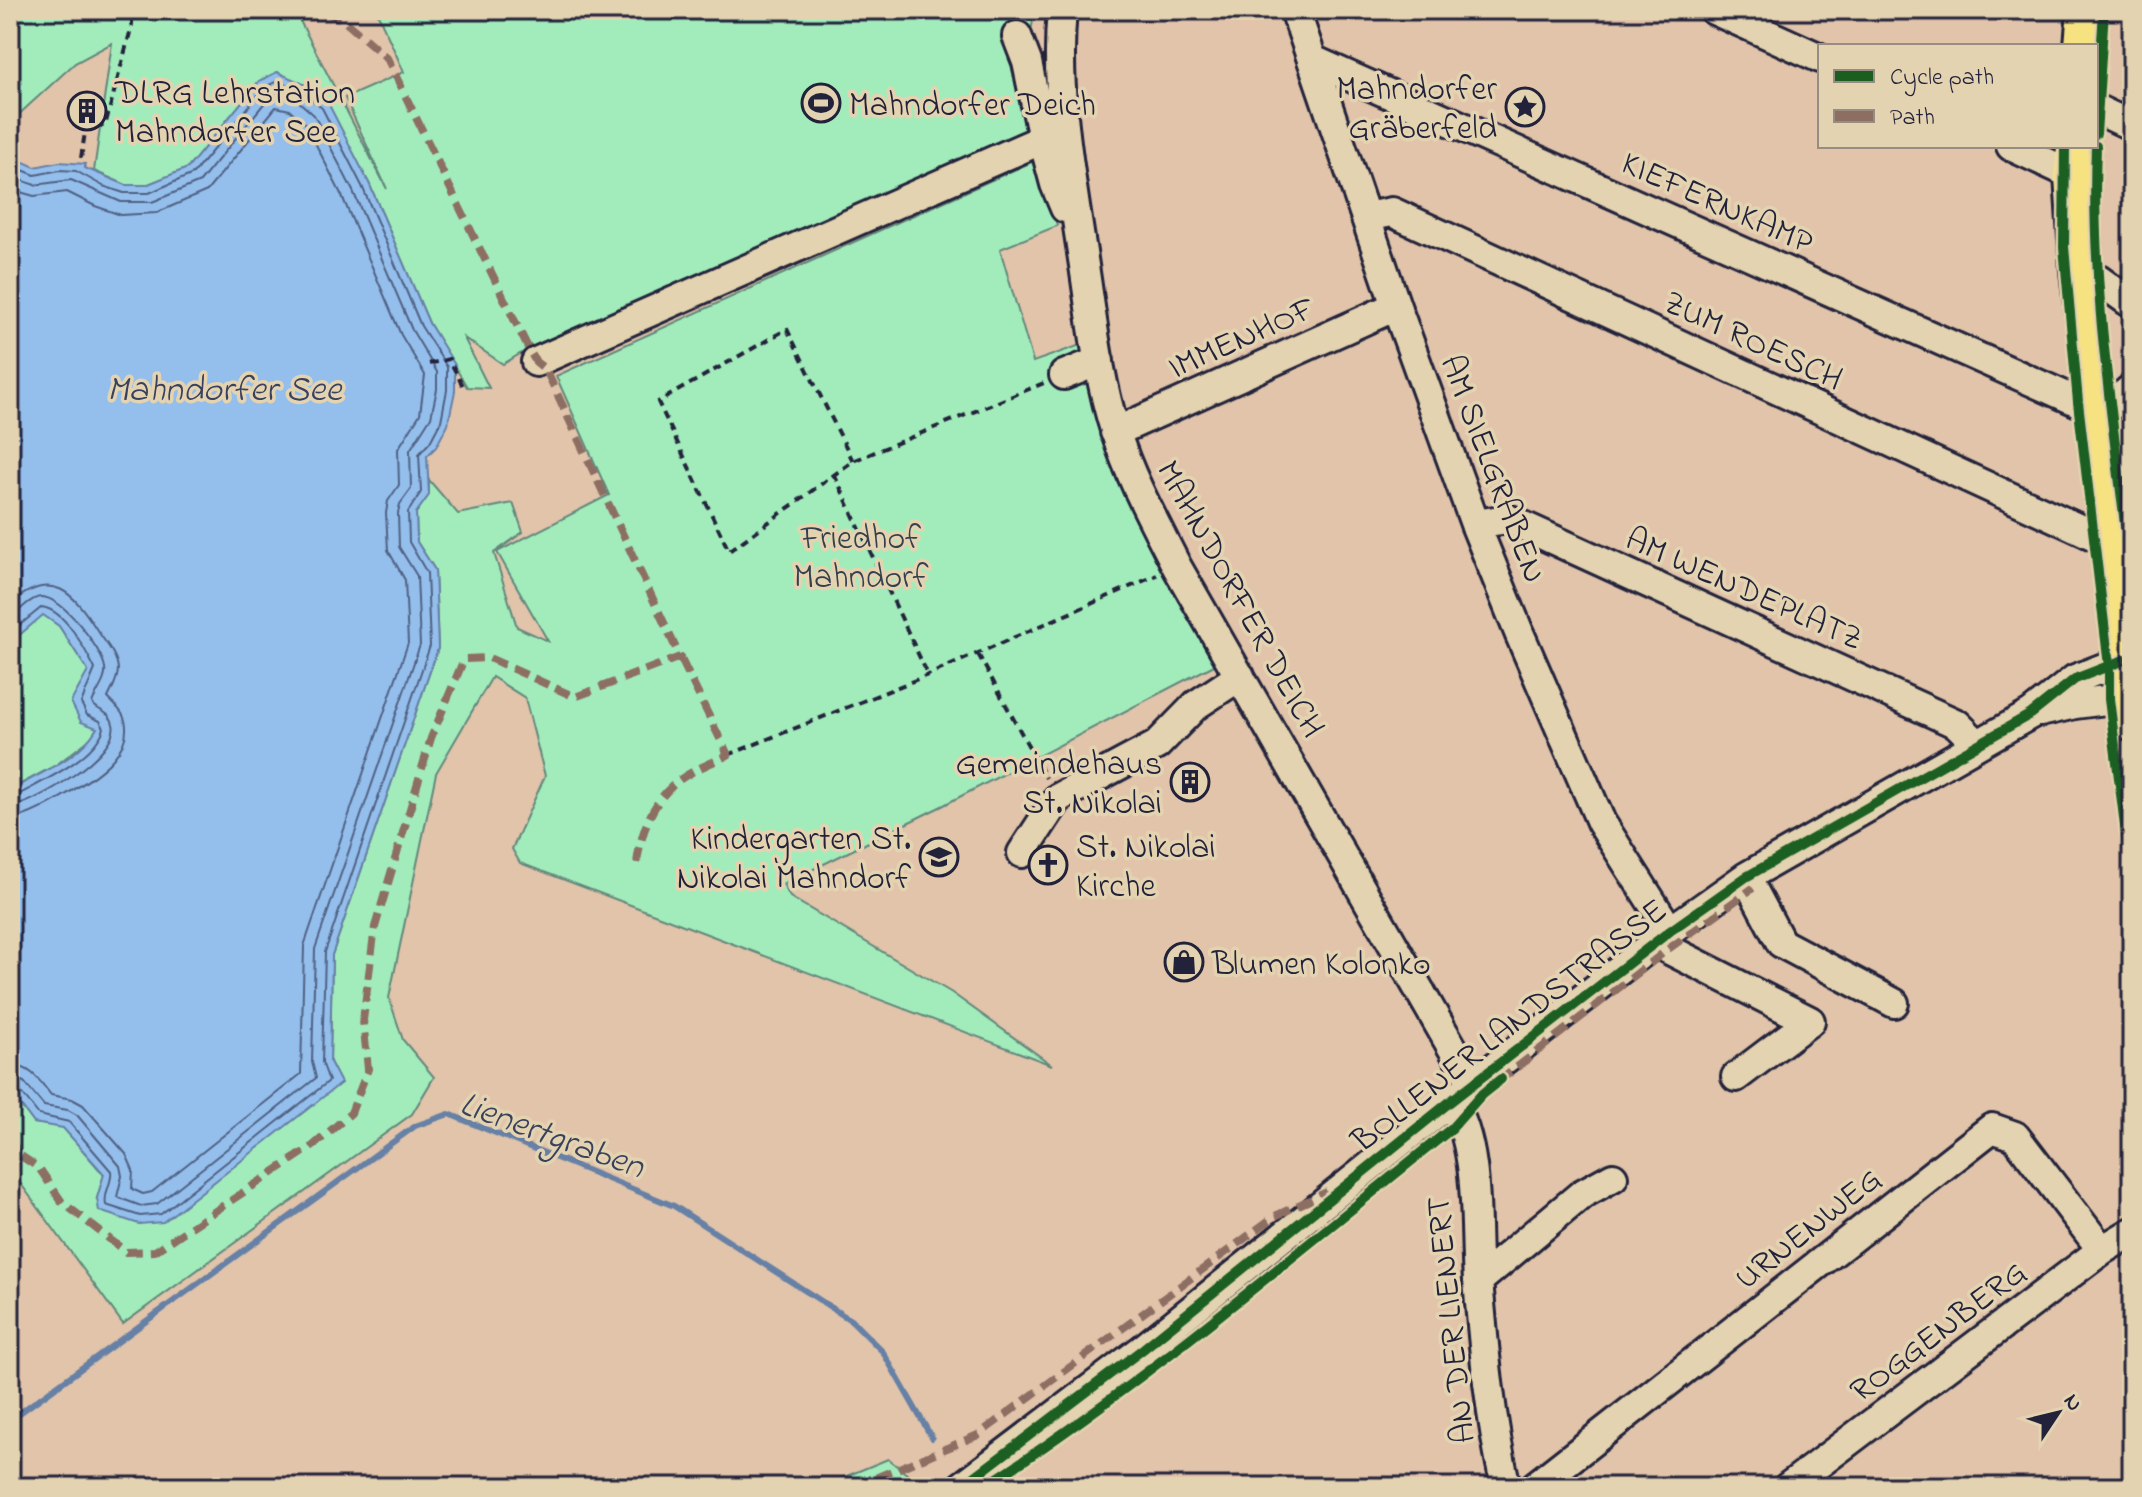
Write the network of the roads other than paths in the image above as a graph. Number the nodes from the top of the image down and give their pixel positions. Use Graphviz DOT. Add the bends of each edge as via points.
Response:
graph roads {
  1 [pos="1062,10"];
  2 [pos="1295,10"];
  3 [pos="1714,10"];
  4 [pos="2086,10"];
  5 [pos="1017,36"];
  6 [pos="2083,44"];
  7 [pos="1818,57"];
  8 [pos="1313,60"];
  9 [pos="2098,110"];
  10 [pos="2132,126"];
  11 [pos="1043,139"];
  12 [pos="2020,148"];
  13 [pos="2074,160"];
  14 [pos="1366,217"];
  15 [pos="1077,219"];
  16 [pos="2079,271"];
  17 [pos="2132,304"];
  18 [pos="1396,306"];
  19 [pos="1099,361"];
  20 [pos="536,362"];
  21 [pos="1064,375"];
  22 [pos="2132,388"];
  23 [pos="2094,409"];
  24 [pos="1115,432"];
  25 [pos="1475,524"];
  26 [pos="2118,556"];
  27 [pos="2124,660"];
  28 [pos="1240,676"];
  29 [pos="2131,709"];
  30 [pos="2031,714"];
  31 [pos="1976,743"];
  32 [pos="1022,853"];
  33 [pos="1746,877"];
  34 [pos="1663,937"];
  35 [pos="1894,1003"];
  36 [pos="1736,1077"];
  37 [pos="1462,1092"];
  38 [pos="1613,1177"];
  39 [pos="2132,1232"];
  40 [pos="2102,1250"];
  41 [pos="1478,1281"];
  42 [pos="961,1487"];
  43 [pos="1506,1487"];
  44 [pos="1534,1487"];
  45 [pos="1788,1487"];
  1 -- 15 [label="street, MAHNDORFER DEICH" via="1058,51"];
  2 -- 8 [label="street, AM SIELGRABEN"];
  3 -- 7 [label="street"];
  4 -- 6 [label="main road"];
  5 -- 11 [label="street"];
  8 -- 14 [label="street, AM SIELGRABEN"];
  8 -- 23 [label="street, KIEFERNKAMP"];
  9 -- 10 [label="street"];
  11 -- 15 [label="street" via="1065,208"];
  11 -- 20 [label="street"];
  12 -- 13 [label="street"];
  13 -- 16 [label="main road"];
  14 -- 18 [label="street, AM SIELGRABEN"];
  14 -- 26 [label="street, ZUM ROESCH" via="1392,212"];
  15 -- 19 [label="street, MAHNDORFER DEICH"];
  16 -- 17 [label="street"];
  16 -- 23 [label="main road"];
  18 -- 24 [label="street, IMMENHOF"];
  18 -- 25 [label="street, AM SIELGRABEN"];
  19 -- 21 [label="street"];
  19 -- 24 [label="street, MAHNDORFER DEICH"];
  22 -- 23 [label="street" via="2112,405"];
  23 -- 26 [label="main road"];
  24 -- 28 [label="street, MAHNDORFER DEICH" via="1177,567"];
  25 -- 31 [label="street, AM WENDEPLATZ" via="1508,519 1957,724"];
  25 -- 34 [label="street, AM SIELGRABEN" via="1601,822"];
  26 -- 27 [label="main road"];
  27 -- 29 [label="main road"];
  27 -- 30 [label="street, BOLLENER LANDSTRASSE" via="2075,679"];
  28 -- 32 [label="street" via="1196,705 1157,745 1058,798"];
  28 -- 37 [label="street, MAHNDORFER DEICH"];
  29 -- 30 [label="street, BOLLENER LANDSTRASSE" via="2075,704"];
  30 -- 31 [label="street, BOLLENER LANDSTRASSE"];
  31 -- 33 [label="street, BOLLENER LANDSTRASSE"];
  33 -- 34 [label="street, BOLLENER LANDSTRASSE"];
  33 -- 35 [label="street" via="1781,943"];
  34 -- 36 [label="street, BOLLENER LANDSTRASSE" via="1810,1021"];
  34 -- 37 [label="street, BOLLENER LANDSTRASSE"];
  37 -- 41 [label="street, AN DER LIENERT"];
  37 -- 42 [label="street, BOLLENER LANDSTRASSE" via="1143,1349"];
  38 -- 41 [label="street" via="1582,1194"];
  39 -- 40 [label="street, ROGGENBERG"];
  40 -- 44 [label="street, URNENWEG" via="2015,1136 1992,1128"];
  40 -- 45 [label="street, ROGGENBERG"];
  41 -- 43 [label="street, AN DER LIENERT" via="1494,1433"];
}
